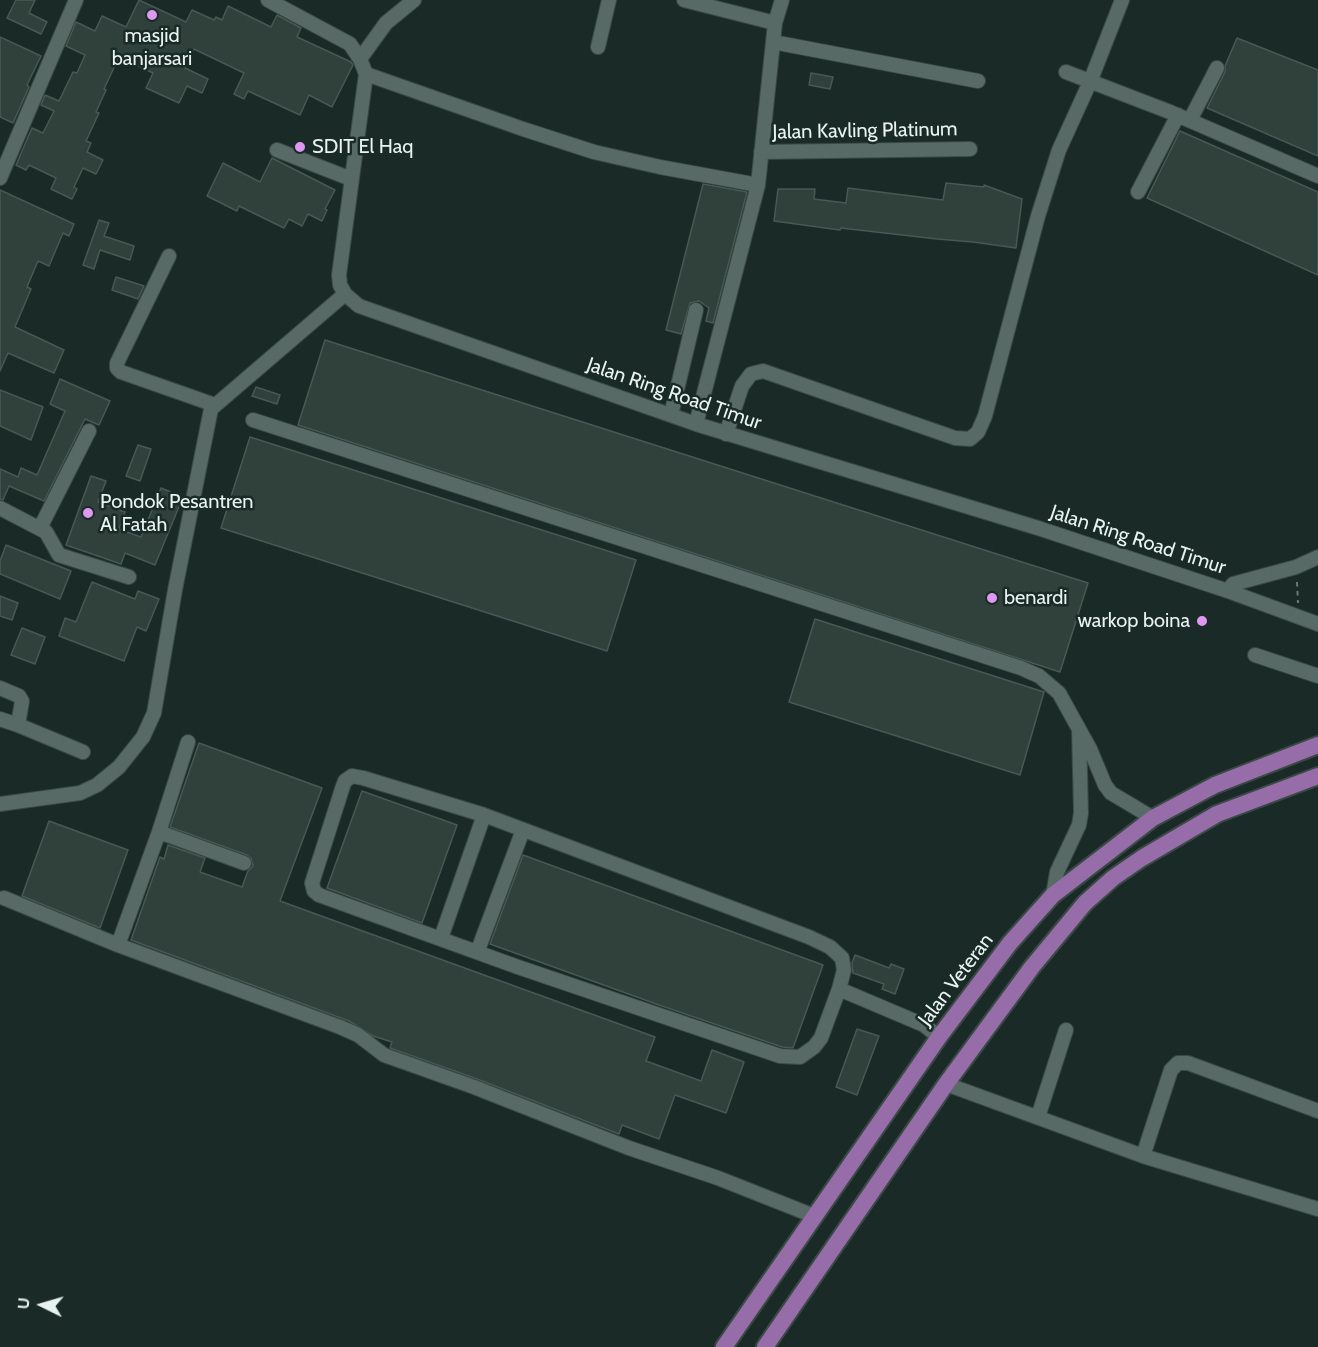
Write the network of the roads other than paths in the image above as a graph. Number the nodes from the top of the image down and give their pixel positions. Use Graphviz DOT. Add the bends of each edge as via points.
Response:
graph roads {
  1 [pos="76,0"];
  2 [pos="414,0"];
  3 [pos="609,0"];
  4 [pos="684,0"];
  5 [pos="782,0"];
  6 [pos="1122,0"];
  7 [pos="275,2"];
  8 [pos="775,23"];
  9 [pos="773,42"];
  10 [pos="598,47"];
  11 [pos="360,59"];
  12 [pos="1217,68"];
  13 [pos="1066,72"];
  14 [pos="366,74"];
  15 [pos="978,81"];
  16 [pos="1090,81"];
  17 [pos="1179,115"];
  18 [pos="970,149"];
  19 [pos="277,150"];
  20 [pos="761,152"];
  21 [pos="1318,176"];
  22 [pos="0,178"];
  23 [pos="351,179"];
  24 [pos="758,185"];
  25 [pos="1138,192"];
  26 [pos="169,256"];
  27 [pos="345,294"];
  28 [pos="696,310"];
  29 [pos="215,405"];
  30 [pos="671,415"];
  31 [pos="253,420"];
  32 [pos="696,424"];
  33 [pos="90,431"];
  34 [pos="726,434"];
  35 [pos="0,508"];
  36 [pos="40,528"];
  37 [pos="1318,557"];
  38 [pos="129,577"];
  39 [pos="1228,591"];
  40 [pos="1318,624"];
  41 [pos="1255,655"];
  42 [pos="1318,676"];
  43 [pos="0,688"];
  44 [pos="0,719"];
  45 [pos="18,725"];
  46 [pos="1079,728"];
  47 [pos="188,742"];
  48 [pos="1318,745"];
  49 [pos="83,752"];
  50 [pos="1318,776"];
  51 [pos="0,804"];
  52 [pos="484,815"];
  53 [pos="1153,818"];
  54 [pos="523,830"];
  55 [pos="159,832"];
  56 [pos="244,863"];
  57 [pos="1053,895"];
  58 [pos="4,898"];
  59 [pos="441,938"];
  60 [pos="118,945"];
  61 [pos="478,950"];
  62 [pos="839,989"];
  63 [pos="1066,1029"];
  64 [pos="931,1030"];
  65 [pos="946,1084"];
  66 [pos="1318,1111"];
  67 [pos="1038,1117"];
  68 [pos="1143,1156"];
  69 [pos="1318,1209"];
  70 [pos="811,1215"];
  71 [pos="724,1347"];
  72 [pos="765,1347"];
  1 -- 22 [label="street"];
  2 -- 11 [label="street" via="386,23"];
  3 -- 10 [label="street"];
  4 -- 8 [label="street"];
  5 -- 8 [label="street"];
  6 -- 16 [label="street"];
  7 -- 11 [label="street" via="350,44"];
  8 -- 9 [label="street"];
  9 -- 15 [label="street"];
  9 -- 20 [label="street"];
  11 -- 14 [label="street"];
  12 -- 17 [label="street"];
  13 -- 16 [label="street"];
  14 -- 23 [label="street"];
  14 -- 24 [label="street" via="594,152"];
  16 -- 17 [label="street"];
  16 -- 34 [label="street" via="1038,216 978,432 970,439 955,438 763,371 751,374 742,386"];
  17 -- 21 [label="street"];
  17 -- 25 [label="street"];
  18 -- 20 [label="street, Jalan Kavling Platinum"];
  19 -- 23 [label="street"];
  20 -- 24 [label="street"];
  23 -- 27 [label="street" via="339,274"];
  24 -- 32 [label="street"];
  26 -- 29 [label="street" via="116,366 121,372"];
  27 -- 29 [label="street"];
  27 -- 30 [label="street, Jalan Ring Road Timur" via="359,306"];
  28 -- 30 [label="street"];
  29 -- 51 [label="street" via="209,413 154,713 143,737 119,767 80,793"];
  30 -- 32 [label="street, Jalan Ring Road Timur"];
  31 -- 46 [label="street" via="1021,668 1039,676 1059,693"];
  32 -- 34 [label="street, Jalan Ring Road Timur"];
  33 -- 36 [label="street"];
  34 -- 39 [label="street, Jalan Ring Road Timur" via="1038,528"];
  35 -- 36 [label="street"];
  36 -- 38 [label="street" via="49,535 59,555"];
  37 -- 39 [label="street" via="1233,584"];
  39 -- 40 [label="street, Jalan Ring Road Timur"];
  41 -- 42 [label="street"];
  43 -- 45 [label="street" via="22,701"];
  44 -- 45 [label="street"];
  45 -- 49 [label="street"];
  46 -- 53 [label="street" via="1105,785 1119,799"];
  46 -- 57 [label="street" via="1078,825 1057,872"];
  47 -- 55 [label="street"];
  48 -- 53 [label="main road, Jalan Veteran" via="1215,785"];
  50 -- 65 [label="main road" via="1217,814 1113,878 1085,903 1032,967"];
  52 -- 54 [label="street"];
  52 -- 59 [label="street"];
  52 -- 59 [label="street" via="357,777 348,778 343,786 312,883 314,891"];
  53 -- 57 [label="main road, Jalan Veteran"];
  54 -- 61 [label="street"];
  54 -- 62 [label="street" via="830,947 844,964"];
  55 -- 56 [label="street"];
  55 -- 60 [label="street"];
  57 -- 64 [label="main road, Jalan Veteran"];
  58 -- 60 [label="street"];
  59 -- 61 [label="street"];
  60 -- 70 [label="street" via="340,1026 384,1055"];
  61 -- 62 [label="street" via="789,1058 800,1057 821,1038"];
  62 -- 64 [label="street"];
  63 -- 67 [label="street"];
  64 -- 70 [label="main road, Jalan Veteran"];
  65 -- 67 [label="street"];
  65 -- 72 [label="main road"];
  66 -- 68 [label="street" via="1188,1063 1178,1064 1171,1070"];
  67 -- 68 [label="street"];
  68 -- 69 [label="street"];
  70 -- 71 [label="main road, Jalan Veteran"];
}
